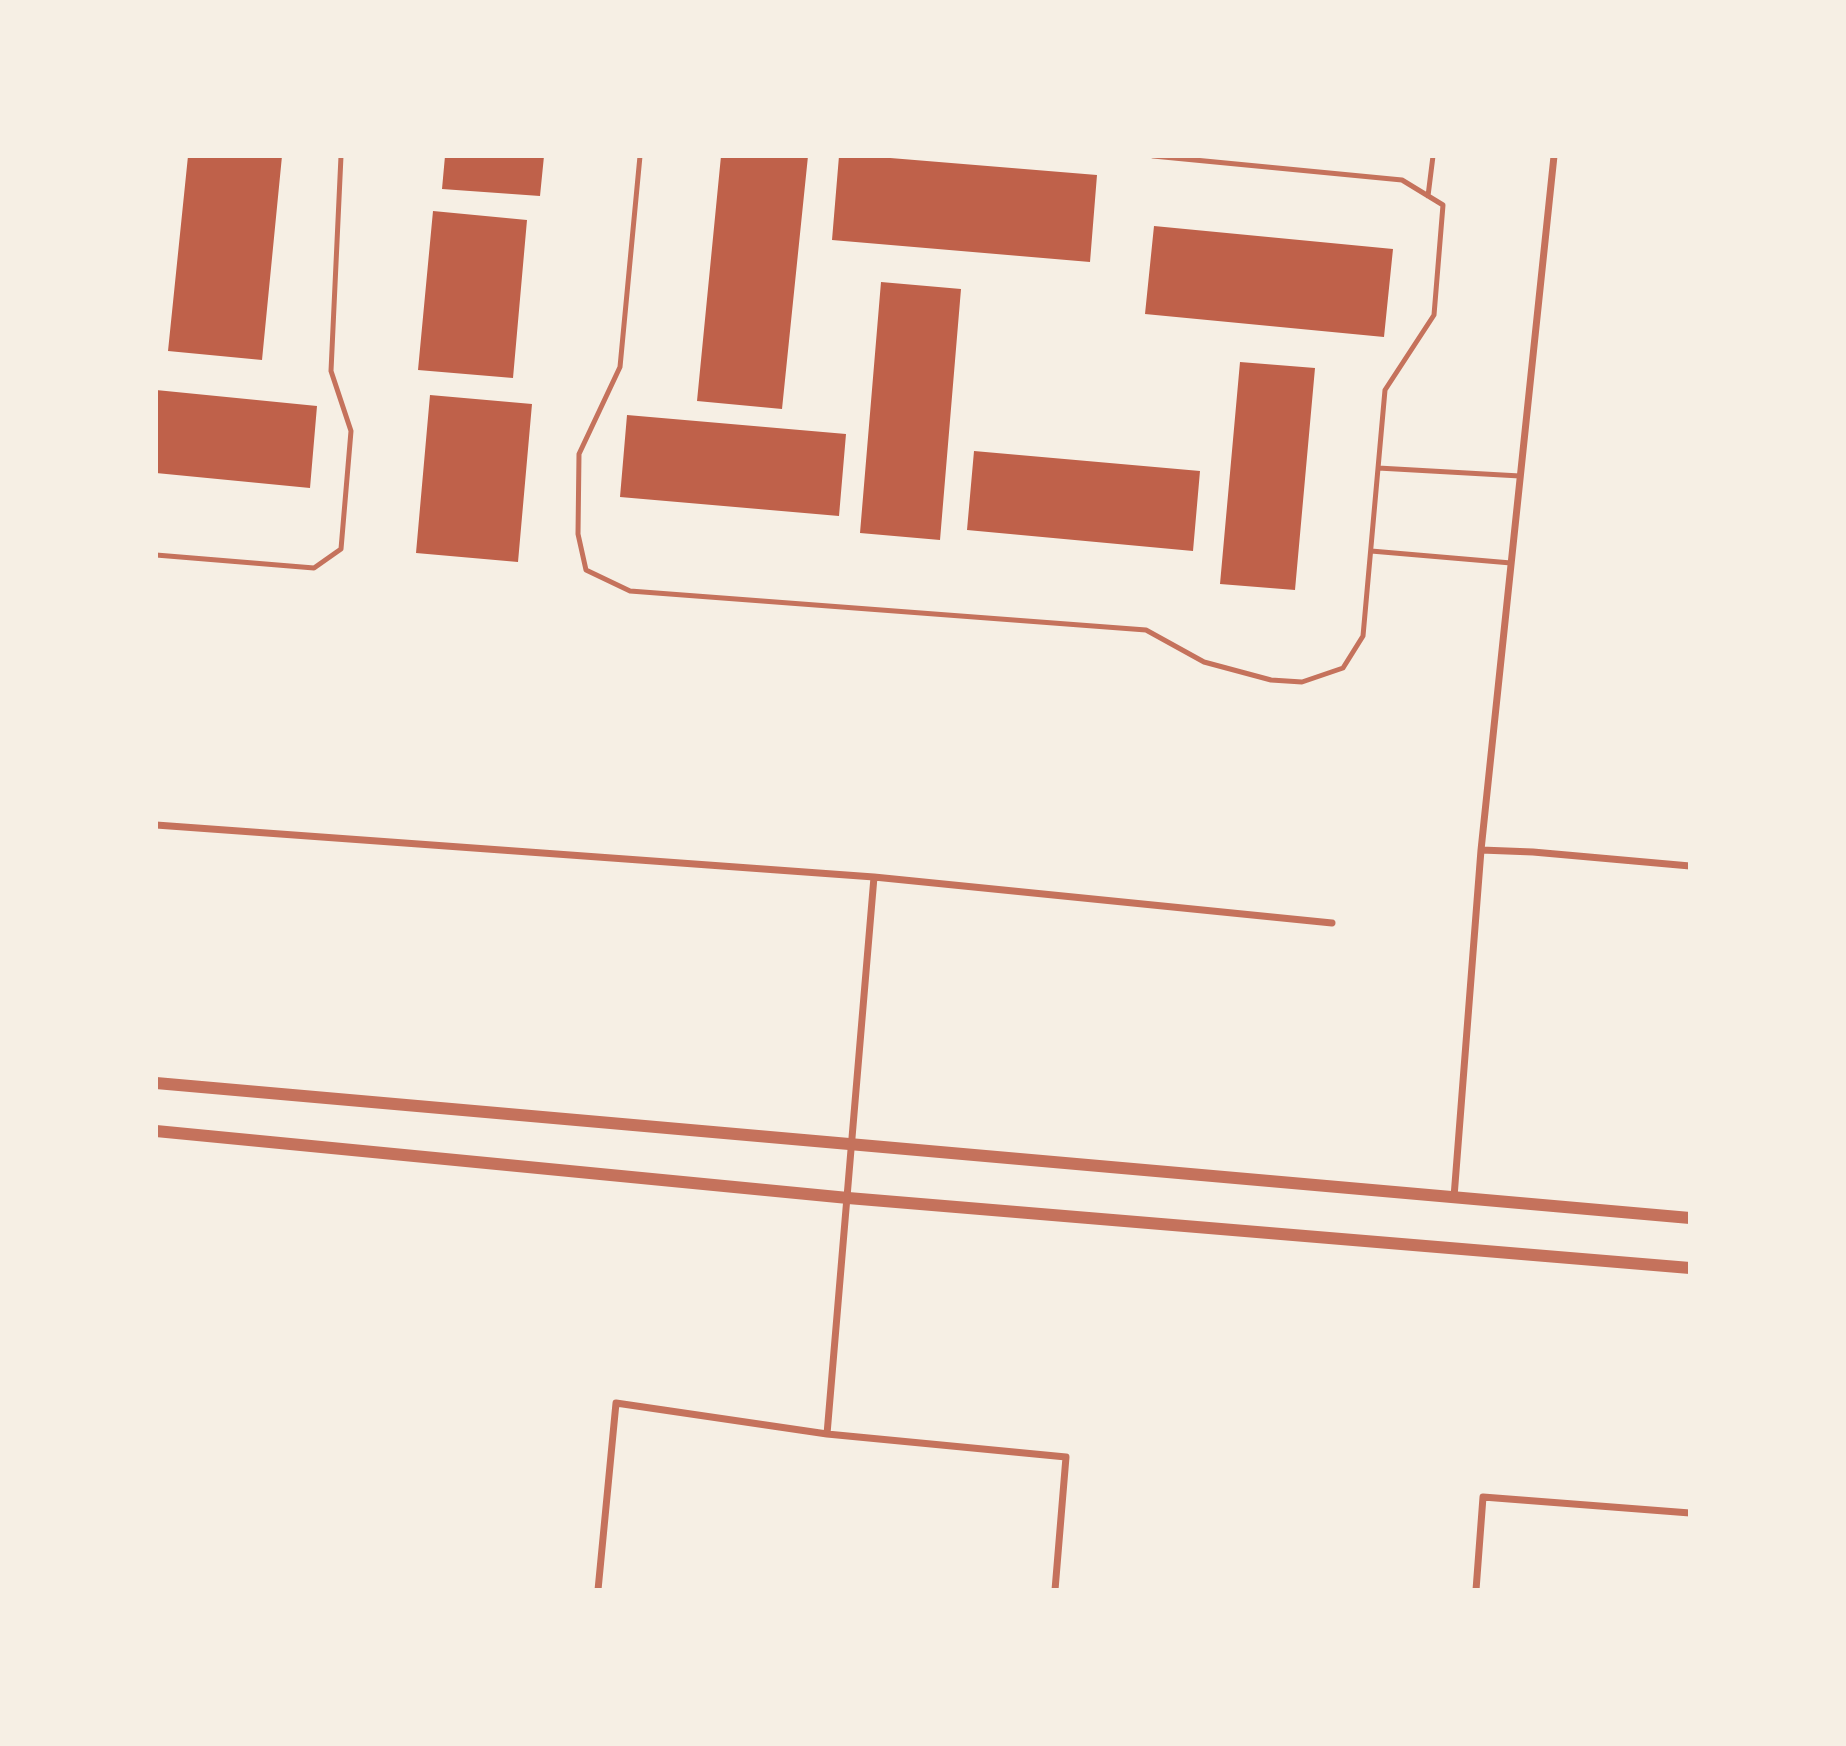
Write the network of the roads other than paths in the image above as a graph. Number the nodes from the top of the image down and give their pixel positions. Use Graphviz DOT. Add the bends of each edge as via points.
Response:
graph roads {
  1 [pos="341,156"];
  2 [pos="640,156"];
  3 [pos="1153,156"];
  4 [pos="1433,156"];
  5 [pos="1554,156"];
  6 [pos="1428,196"];
  7 [pos="1378,468"];
  8 [pos="1520,476"];
  9 [pos="1371,551"];
  10 [pos="156,555"];
  11 [pos="1511,563"];
  12 [pos="156,825"];
  13 [pos="1481,850"];
  14 [pos="1690,866"];
  15 [pos="874,877"];
  16 [pos="1332,923"];
  17 [pos="156,1083"];
  18 [pos="156,1131"];
  19 [pos="853,1144"];
  20 [pos="1454,1197"];
  21 [pos="848,1198"];
  22 [pos="1690,1218"];
  23 [pos="1690,1268"];
  24 [pos="827,1434"];
  25 [pos="1690,1513"];
  26 [pos="598,1590"];
  27 [pos="1055,1590"];
  28 [pos="1476,1590"];
  1 -- 10 [label="lane" via="331,371 351,431 341,549 314,568"];
  2 -- 9 [label="lane" via="620,367 579,454 578,534 586,570 630,591 1146,630 1204,662 1271,680 1302,682 1343,668 1363,636"];
  3 -- 6 [label="lane" via="1402,180"];
  4 -- 6 [label="lane"];
  5 -- 8 [label="street"];
  6 -- 7 [label="lane" via="1443,205 1434,315 1385,390"];
  7 -- 8 [label="lane"];
  7 -- 9 [label="lane"];
  8 -- 11 [label="street"];
  9 -- 11 [label="lane"];
  11 -- 13 [label="street"];
  12 -- 15 [label="street"];
  13 -- 14 [label="street"];
  13 -- 20 [label="street"];
  15 -- 16 [label="street"];
  15 -- 19 [label="street"];
  17 -- 19 [label="street"];
  18 -- 21 [label="street"];
  19 -- 20 [label="street"];
  19 -- 21 [label="street"];
  20 -- 22 [label="street"];
  21 -- 23 [label="street"];
  21 -- 24 [label="street"];
  24 -- 26 [label="street" via="616,1403"];
  24 -- 27 [label="street" via="1066,1457"];
  25 -- 28 [label="street" via="1483,1497"];
}
